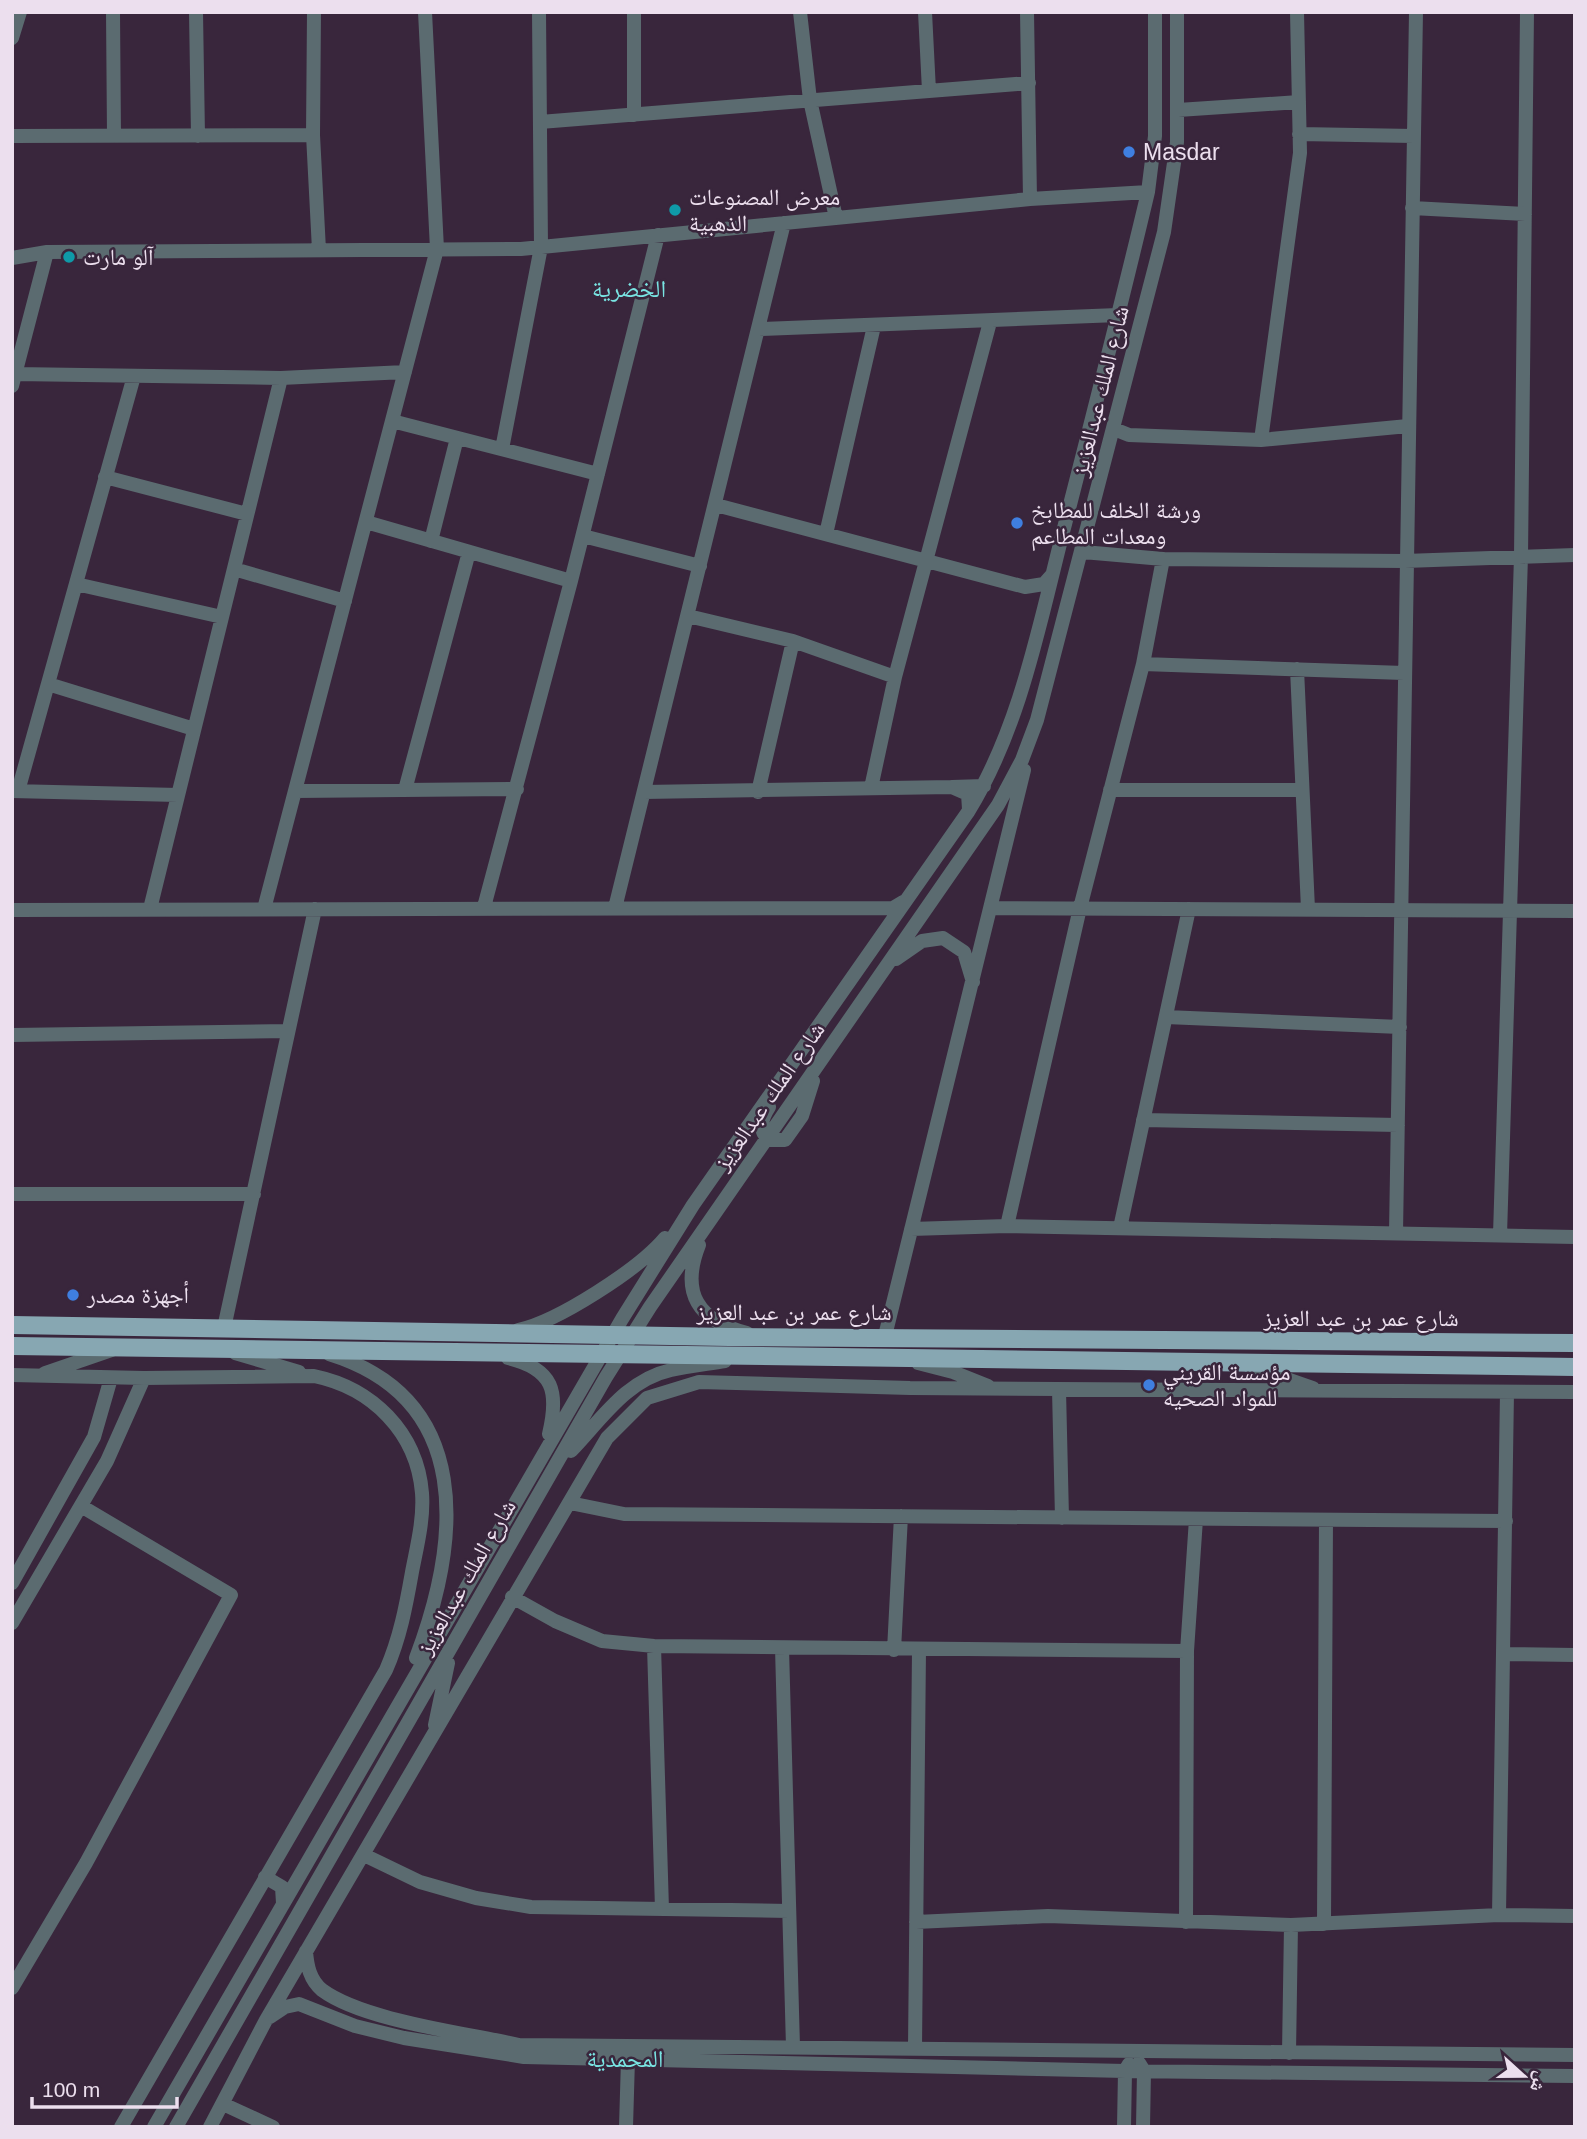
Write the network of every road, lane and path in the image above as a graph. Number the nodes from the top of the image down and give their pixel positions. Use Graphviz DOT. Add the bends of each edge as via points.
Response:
graph roads {
  1 [pos="20,12"];
  2 [pos="113,12"];
  3 [pos="196,12"];
  4 [pos="314,12"];
  5 [pos="425,12"];
  6 [pos="539,12"];
  7 [pos="634,12"];
  8 [pos="800,12"];
  9 [pos="925,12"];
  10 [pos="1027,12"];
  11 [pos="1155,12"];
  12 [pos="1177,12"];
  13 [pos="1297,12"];
  14 [pos="1416,12"];
  15 [pos="1527,12"];
  16 [pos="12,38"];
  17 [pos="1029,83"];
  18 [pos="929,91"];
  19 [pos="810,100"];
  20 [pos="1299,102"];
  21 [pos="1178,110"];
  22 [pos="635,115"];
  23 [pos="540,122"];
  24 [pos="1299,134"];
  25 [pos="313,135"];
  26 [pos="12,136"];
  27 [pos="114,136"];
  28 [pos="198,136"];
  29 [pos="1414,136"];
  30 [pos="1148,192"];
  31 [pos="1030,199"];
  32 [pos="1412,208"];
  33 [pos="1525,214"];
  34 [pos="836,218"];
  35 [pos="784,223"];
  36 [pos="658,235"];
  37 [pos="541,247"];
  38 [pos="437,249"];
  39 [pos="319,250"];
  40 [pos="47,252"];
  41 [pos="12,258"];
  42 [pos="1118,315"];
  43 [pos="990,322"];
  44 [pos="874,326"];
  45 [pos="759,329"];
  46 [pos="405,372"];
  47 [pos="134,376"];
  48 [pos="281,378"];
  49 [pos="14,380"];
  50 [pos="392,421"];
  51 [pos="1408,426"];
  52 [pos="1114,429"];
  53 [pos="457,438"];
  54 [pos="1261,440"];
  55 [pos="502,449"];
  56 [pos="598,474"];
  57 [pos="106,477"];
  58 [pos="716,505"];
  59 [pos="247,514"];
  60 [pos="1067,517"];
  61 [pos="366,522"];
  62 [pos="826,534"];
  63 [pos="583,536"];
  64 [pos="432,541"];
  65 [pos="469,552"];
  66 [pos="1083,552"];
  67 [pos="1575,555"];
  68 [pos="1521,556"];
  69 [pos="1163,559"];
  70 [pos="1405,561"];
  71 [pos="926,563"];
  72 [pos="700,566"];
  73 [pos="234,569"];
  74 [pos="1052,575"];
  75 [pos="571,581"];
  76 [pos="76,584"];
  77 [pos="345,601"];
  78 [pos="688,615"];
  79 [pos="222,617"];
  80 [pos="793,641"];
  81 [pos="1059,641"];
  82 [pos="1143,664"];
  83 [pos="1297,669"];
  84 [pos="1404,673"];
  85 [pos="895,677"];
  86 [pos="48,684"];
  87 [pos="1038,720"];
  88 [pos="194,729"];
  89 [pos="984,786"];
  90 [pos="952,787"];
  91 [pos="871,788"];
  92 [pos="517,789"];
  93 [pos="405,790"];
  94 [pos="1110,790"];
  95 [pos="1302,790"];
  96 [pos="15,791"];
  97 [pos="295,791"];
  98 [pos="644,792"];
  99 [pos="758,792"];
  100 [pos="178,794"];
  101 [pos="968,811"];
  102 [pos="904,902"];
  103 [pos="484,907"];
  104 [pos="615,908"];
  105 [pos="864,908"];
  106 [pos="990,908"];
  107 [pos="1080,908"];
  108 [pos="12,909"];
  109 [pos="150,909"];
  110 [pos="264,909"];
  111 [pos="314,909"];
  112 [pos="1189,909"];
  113 [pos="1308,909"];
  114 [pos="1402,910"];
  115 [pos="1512,910"];
  116 [pos="1575,911"];
  117 [pos="876,941"];
  118 [pos="888,964"];
  119 [pos="974,983"];
  120 [pos="838,996"];
  121 [pos="1166,1017"];
  122 [pos="1400,1027"];
  123 [pos="289,1031"];
  124 [pos="12,1035"];
  125 [pos="1143,1120"];
  126 [pos="1398,1125"];
  127 [pos="768,1138"];
  128 [pos="12,1194"];
  129 [pos="254,1194"];
  130 [pos="693,1205"];
  131 [pos="708,1225"];
  132 [pos="1007,1226"];
  133 [pos="1120,1228"];
  134 [pos="911,1230"];
  135 [pos="1396,1233"];
  136 [pos="1500,1236"];
  137 [pos="1575,1237"];
  138 [pos="12,1325"];
  139 [pos="224,1328"];
  140 [pos="509,1332"];
  141 [pos="613,1334"];
  142 [pos="633,1335"];
  143 [pos="758,1336"];
  144 [pos="885,1336"];
  145 [pos="1575,1343"];
  146 [pos="12,1346"];
  147 [pos="119,1348"];
  148 [pos="149,1348"];
  149 [pos="216,1348"];
  150 [pos="315,1349"];
  151 [pos="487,1353"];
  152 [pos="602,1354"];
  153 [pos="621,1354"];
  154 [pos="761,1356"];
  155 [pos="900,1359"];
  156 [pos="1241,1363"];
  157 [pos="1575,1367"];
  158 [pos="12,1375"];
  159 [pos="37,1375"];
  160 [pos="314,1376"];
  161 [pos="111,1378"];
  162 [pos="144,1378"];
  163 [pos="995,1389"];
  164 [pos="1059,1390"];
  165 [pos="1320,1391"];
  166 [pos="1507,1392"];
  167 [pos="1575,1392"];
  168 [pos="545,1450"];
  169 [pos="555,1467"];
  170 [pos="570,1503"];
  171 [pos="81,1506"];
  172 [pos="901,1516"];
  173 [pos="1062,1518"];
  174 [pos="1196,1519"];
  175 [pos="1326,1520"];
  176 [pos="1506,1521"];
  177 [pos="12,1583"];
  178 [pos="512,1597"];
  179 [pos="12,1623"];
  180 [pos="654,1646"];
  181 [pos="452,1648"];
  182 [pos="782,1648"];
  183 [pos="894,1650"];
  184 [pos="919,1650"];
  185 [pos="1187,1651"];
  186 [pos="1504,1654"];
  187 [pos="1575,1655"];
  188 [pos="402,1696"];
  189 [pos="432,1741"];
  190 [pos="364,1855"];
  191 [pos="275,1859"];
  192 [pos="306,1863"];
  193 [pos="265,1877"];
  194 [pos="283,1903"];
  195 [pos="662,1909"];
  196 [pos="789,1911"];
  197 [pos="1499,1915"];
  198 [pos="1575,1916"];
  199 [pos="916,1922"];
  200 [pos="1186,1922"];
  201 [pos="1324,1924"];
  202 [pos="1291,1925"];
  203 [pos="306,1951"];
  204 [pos="12,1988"];
  205 [pos="322,1989"];
  206 [pos="312,2006"];
  207 [pos="267,2020"];
  208 [pos="793,2047"];
  209 [pos="915,2048"];
  210 [pos="1134,2053"];
  211 [pos="1289,2053"];
  212 [pos="1575,2055"];
  213 [pos="628,2059"];
  214 [pos="1125,2070"];
  215 [pos="1144,2071"];
  216 [pos="1575,2076"];
  217 [pos="223,2104"];
  218 [pos="121,2127"];
  219 [pos="154,2127"];
  220 [pos="176,2127"];
  221 [pos="210,2127"];
  222 [pos="273,2127"];
  223 [pos="626,2127"];
  224 [pos="1124,2127"];
  225 [pos="1143,2127"];
  1 -- 16 [label="street"];
  2 -- 27 [label="street"];
  3 -- 28 [label="street"];
  4 -- 25 [label="street"];
  5 -- 38 [label="street"];
  6 -- 23 [label="street"];
  7 -- 22 [label="street"];
  8 -- 19 [label="street"];
  9 -- 18 [label="street"];
  10 -- 17 [label="street"];
  11 -- 30 [label="street, شارع الملك عبدالعزيز" via="1155,136"];
  12 -- 21 [label="street, شارع الملك عبدالعزيز"];
  13 -- 20 [label="street"];
  14 -- 29 [label="street"];
  15 -- 33 [label="street"];
  17 -- 18 [label="street"];
  17 -- 31 [label="street"];
  18 -- 19 [label="street"];
  19 -- 22 [label="street"];
  19 -- 34 [label="street"];
  20 -- 21 [label="street"];
  20 -- 24 [label="street"];
  21 -- 52 [label="street, شارع الملك عبدالعزيز" via="1175,171 1164,232"];
  22 -- 23 [label="street"];
  23 -- 37 [label="street"];
  24 -- 29 [label="street"];
  24 -- 54 [label="street"];
  25 -- 28 [label="street"];
  25 -- 39 [label="street"];
  26 -- 27 [label="street"];
  27 -- 28 [label="street"];
  29 -- 32 [label="street"];
  30 -- 31 [label="street"];
  30 -- 42 [label="street, شارع الملك عبدالعزيز"];
  31 -- 34 [label="street"];
  32 -- 33 [label="street"];
  32 -- 51 [label="street"];
  33 -- 68 [label="street"];
  34 -- 35 [label="street"];
  35 -- 36 [label="street"];
  35 -- 45 [label="street"];
  36 -- 37 [label="street"];
  36 -- 56 [label="street"];
  37 -- 38 [label="street"];
  37 -- 55 [label="street"];
  38 -- 39 [label="street"];
  38 -- 46 [label="street"];
  39 -- 40 [label="street"];
  40 -- 41 [label="street"];
  40 -- 49 [label="street"];
  42 -- 43 [label="street"];
  42 -- 60 [label="street, شارع الملك عبدالعزيز"];
  43 -- 44 [label="street"];
  43 -- 71 [label="street"];
  44 -- 45 [label="street"];
  44 -- 62 [label="street"];
  45 -- 58 [label="street"];
  46 -- 48 [label="street"];
  46 -- 50 [label="street"];
  47 -- 48 [label="street"];
  47 -- 49 [label="street"];
  47 -- 57 [label="street"];
  48 -- 59 [label="street"];
  50 -- 53 [label="street"];
  50 -- 61 [label="street"];
  51 -- 54 [label="street"];
  51 -- 70 [label="street"];
  52 -- 54 [label="street" via="1129,435"];
  52 -- 66 [label="street, شارع الملك عبدالعزيز"];
  53 -- 55 [label="street"];
  53 -- 64 [label="street"];
  55 -- 56 [label="street"];
  56 -- 63 [label="street"];
  57 -- 59 [label="street"];
  57 -- 76 [label="street"];
  58 -- 62 [label="street"];
  58 -- 72 [label="street"];
  59 -- 73 [label="street"];
  60 -- 74 [label="street, شارع الملك عبدالعزيز"];
  60 -- 81 [label="street" via="1066,552 1044,635 1049,645"];
  61 -- 64 [label="street"];
  61 -- 77 [label="street"];
  62 -- 71 [label="street"];
  63 -- 72 [label="street"];
  63 -- 75 [label="street"];
  64 -- 65 [label="street"];
  65 -- 75 [label="street"];
  65 -- 93 [label="street"];
  66 -- 69 [label="street"];
  66 -- 81 [label="street, شارع الملك عبدالعزيز"];
  67 -- 68 [label="street"];
  68 -- 70 [label="street"];
  68 -- 115 [label="street"];
  69 -- 70 [label="street"];
  69 -- 82 [label="street"];
  70 -- 84 [label="street"];
  71 -- 74 [label="street" via="1031,587 1044,584"];
  71 -- 85 [label="street"];
  72 -- 78 [label="street"];
  73 -- 77 [label="street"];
  73 -- 79 [label="street"];
  74 -- 89 [label="street, شارع الملك عبدالعزيز" via="1011,724"];
  75 -- 92 [label="street"];
  76 -- 79 [label="street"];
  76 -- 86 [label="street"];
  77 -- 97 [label="street"];
  78 -- 80 [label="street"];
  78 -- 98 [label="street"];
  79 -- 88 [label="street"];
  80 -- 85 [label="street"];
  80 -- 99 [label="street"];
  81 -- 87 [label="street, شارع الملك عبدالعزيز"];
  82 -- 83 [label="street"];
  82 -- 94 [label="street"];
  83 -- 84 [label="street"];
  83 -- 95 [label="street"];
  84 -- 114 [label="street"];
  85 -- 91 [label="street"];
  86 -- 88 [label="street"];
  86 -- 96 [label="street"];
  87 -- 106 [label="street"];
  87 -- 118 [label="street, شارع الملك عبدالعزيز" via="998,806"];
  88 -- 100 [label="street"];
  89 -- 90 [label="street"];
  89 -- 101 [label="street, شارع الملك عبدالعزيز"];
  90 -- 91 [label="street"];
  90 -- 101 [label="street" via="968,794"];
  91 -- 99 [label="street"];
  92 -- 93 [label="street"];
  92 -- 103 [label="street"];
  93 -- 97 [label="street"];
  94 -- 95 [label="street"];
  94 -- 107 [label="street"];
  95 -- 113 [label="street"];
  96 -- 100 [label="street"];
  97 -- 110 [label="street"];
  98 -- 99 [label="street"];
  98 -- 104 [label="street"];
  100 -- 109 [label="street"];
  101 -- 102 [label="street, شارع الملك عبدالعزيز"];
  102 -- 105 [label="street" via="893,908"];
  102 -- 117 [label="street, شارع الملك عبدالعزيز"];
  103 -- 104 [label="street"];
  103 -- 111 [label="street"];
  104 -- 105 [label="street"];
  105 -- 117 [label="street" via="881,919"];
  106 -- 107 [label="street"];
  106 -- 119 [label="street"];
  107 -- 112 [label="street"];
  107 -- 132 [label="street"];
  108 -- 109 [label="street"];
  109 -- 110 [label="street"];
  110 -- 111 [label="street"];
  111 -- 123 [label="street"];
  112 -- 113 [label="street"];
  112 -- 121 [label="street"];
  113 -- 114 [label="street"];
  114 -- 115 [label="street"];
  114 -- 122 [label="street"];
  115 -- 116 [label="street"];
  115 -- 136 [label="street"];
  117 -- 120 [label="street, شارع الملك عبدالعزيز"];
  118 -- 119 [label="street" via="922,941 943,938 964,952"];
  118 -- 127 [label="street, شارع الملك عبدالعزيز"];
  119 -- 134 [label="street"];
  120 -- 127 [label="street" via="817,1040 764,1116 763,1132"];
  120 -- 130 [label="street, شارع الملك عبدالعزيز"];
  121 -- 122 [label="street"];
  121 -- 125 [label="street"];
  122 -- 126 [label="street"];
  123 -- 124 [label="street"];
  123 -- 129 [label="street"];
  125 -- 126 [label="street"];
  125 -- 133 [label="street"];
  126 -- 135 [label="street"];
  127 -- 131 [label="street, شارع الملك عبدالعزيز"];
  128 -- 129 [label="street"];
  129 -- 139 [label="street"];
  130 -- 140 [label="street" via="635,1269 540,1324"];
  130 -- 141 [label="street, شارع الملك عبدالعزيز"];
  131 -- 142 [label="street, شارع الملك عبدالعزيز"];
  131 -- 143 [label="street" via="692,1265 695,1299 718,1323"];
  132 -- 133 [label="street"];
  132 -- 134 [label="street"];
  133 -- 135 [label="street"];
  134 -- 144 [label="street"];
  135 -- 136 [label="street"];
  136 -- 137 [label="street"];
  138 -- 139 [label="main road, شارع عمر بن عبد العزيز"];
  139 -- 140 [label="main road, شارع عمر بن عبد العزيز"];
  139 -- 148 [label="main road" via="218,1340 178,1341"];
  140 -- 141 [label="main road, شارع عمر بن عبد العزيز"];
  141 -- 142 [label="main road, شارع عمر بن عبد العزيز"];
  141 -- 152 [label="street, شارع الملك عبدالعزيز"];
  142 -- 143 [label="main road, شارع عمر بن عبد العزيز"];
  142 -- 153 [label="street, شارع الملك عبدالعزيز"];
  143 -- 144 [label="main road, شارع عمر بن عبد العزيز"];
  144 -- 145 [label="main road, شارع عمر بن عبد العزيز"];
  146 -- 147 [label="main road, شارع عمر بن عبد العزيز"];
  147 -- 148 [label="main road, شارع عمر بن عبد العزيز"];
  147 -- 159 [label="street"];
  148 -- 149 [label="main road, شارع عمر بن عبد العزيز"];
  149 -- 150 [label="main road, شارع عمر بن عبد العزيز"];
  149 -- 160 [label="street"];
  150 -- 151 [label="main road, شارع عمر بن عبد العزيز"];
  150 -- 188 [label="street" via="363,1366 401,1392 428,1427 443,1468 447,1517 436,1593"];
  151 -- 152 [label="main road, شارع عمر بن عبد العزيز"];
  151 -- 168 [label="street" via="526,1362 550,1385 554,1412"];
  152 -- 153 [label="main road, شارع عمر بن عبد العزيز"];
  152 -- 168 [label="street, شارع الملك عبدالعزيز"];
  153 -- 154 [label="main road, شارع عمر بن عبد العزيز"];
  153 -- 169 [label="street, شارع الملك عبدالعزيز"];
  154 -- 155 [label="main road, شارع عمر بن عبد العزيز"];
  154 -- 169 [label="street" via="669,1370 639,1383 614,1402"];
  155 -- 156 [label="main road, شارع عمر بن عبد العزيز"];
  155 -- 163 [label="street" via="953,1372"];
  156 -- 157 [label="main road, شارع عمر بن عبد العزيز"];
  156 -- 165 [label="street"];
  158 -- 159 [label="street"];
  159 -- 161 [label="street"];
  160 -- 162 [label="street"];
  160 -- 191 [label="street" via="364,1395 390,1418 415,1462 422,1517 403,1622 386,1670"];
  161 -- 162 [label="street"];
  161 -- 177 [label="street" via="94,1437"];
  162 -- 171 [label="street"];
  163 -- 164 [label="street"];
  163 -- 170 [label="street" via="699,1382 647,1398 607,1438"];
  164 -- 165 [label="street"];
  164 -- 173 [label="street"];
  165 -- 166 [label="street"];
  166 -- 167 [label="street"];
  166 -- 176 [label="street"];
  168 -- 188 [label="street, شارع الملك عبدالعزيز"];
  169 -- 181 [label="street, شارع الملك عبدالعزيز"];
  170 -- 172 [label="street" via="624,1514"];
  170 -- 178 [label="street"];
  171 -- 179 [label="street"];
  171 -- 204 [label="street" via="231,1595 86,1863"];
  172 -- 173 [label="street"];
  172 -- 183 [label="street"];
  173 -- 174 [label="street"];
  174 -- 175 [label="street"];
  174 -- 185 [label="street"];
  175 -- 176 [label="street"];
  175 -- 201 [label="street"];
  176 -- 186 [label="street"];
  178 -- 180 [label="street" via="602,1641"];
  178 -- 189 [label="street"];
  180 -- 182 [label="street"];
  180 -- 195 [label="street"];
  181 -- 189 [label="street"];
  181 -- 220 [label="street, شارع الملك عبدالعزيز"];
  182 -- 183 [label="street"];
  182 -- 196 [label="street"];
  183 -- 184 [label="street"];
  184 -- 185 [label="street"];
  184 -- 199 [label="street"];
  185 -- 200 [label="street"];
  186 -- 187 [label="street"];
  186 -- 197 [label="street"];
  188 -- 192 [label="street, شارع الملك عبدالعزيز"];
  189 -- 190 [label="street"];
  190 -- 195 [label="street" via="420,1882 476,1898 531,1907"];
  190 -- 203 [label="street"];
  191 -- 192 [label="street" via="291,1868"];
  191 -- 193 [label="street"];
  192 -- 194 [label="street, شارع الملك عبدالعزيز"];
  193 -- 194 [label="street" via="282,1887"];
  193 -- 218 [label="street"];
  194 -- 219 [label="street, شارع الملك عبدالعزيز"];
  195 -- 196 [label="street"];
  196 -- 208 [label="street"];
  197 -- 198 [label="street"];
  197 -- 201 [label="street"];
  199 -- 200 [label="street" via="1048,1916"];
  199 -- 209 [label="street"];
  200 -- 202 [label="street"];
  201 -- 202 [label="street"];
  202 -- 211 [label="street"];
  203 -- 205 [label="street" via="308,1971"];
  203 -- 207 [label="street"];
  205 -- 206 [label="street" via="311,1987 305,1992 304,2000"];
  205 -- 208 [label="street" via="378,2014 519,2045"];
  206 -- 207 [label="street" via="292,2004"];
  206 -- 213 [label="street" via="355,2026 458,2048 524,2057"];
  207 -- 217 [label="street"];
  208 -- 209 [label="street"];
  209 -- 210 [label="street"];
  210 -- 211 [label="street"];
  210 -- 214 [label="street"];
  210 -- 215 [label="street"];
  211 -- 212 [label="street"];
  213 -- 214 [label="street"];
  213 -- 223 [label="street"];
  214 -- 215 [label="street"];
  214 -- 224 [label="street"];
  215 -- 216 [label="street"];
  215 -- 225 [label="street"];
  217 -- 221 [label="street"];
  217 -- 222 [label="street"];
}
